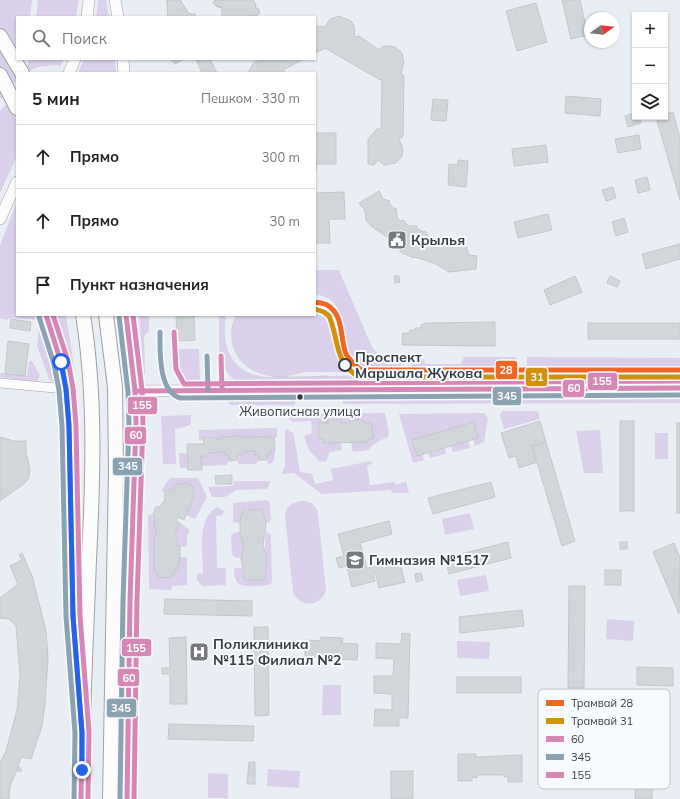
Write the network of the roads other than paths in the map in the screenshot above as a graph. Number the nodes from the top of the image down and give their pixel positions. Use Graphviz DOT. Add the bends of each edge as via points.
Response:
graph roads {
  1 [pos="89,0"];
  2 [pos="115,0"];
  3 [pos="87,16"];
  4 [pos="118,16"];
  5 [pos="0,36"];
  6 [pos="75,60"];
  7 [pos="123,60"];
  8 [pos="21,72"];
  9 [pos="69,72"];
  10 [pos="124,72"];
  11 [pos="0,75"];
  12 [pos="16,106"];
  13 [pos="16,184"];
  14 [pos="0,219"];
  15 [pos="46,316"];
  16 [pos="83,316"];
  17 [pos="106,316"];
  18 [pos="126,316"];
  19 [pos="131,316"];
  20 [pos="131,352"];
  21 [pos="0,383"];
  22 [pos="680,388"];
  23 [pos="66,389"];
  24 [pos="135,391"];
  25 [pos="82,733"];
  26 [pos="81,799"];
  27 [pos="110,799"];
  28 [pos="127,799"];
  1 -- 3 [label="street"];
  2 -- 4 [label="street"];
  5 -- 8 [label="main road"];
  6 -- 9 [label="street"];
  7 -- 10 [label="street"];
  11 -- 12 [label="main road"];
  13 -- 14 [label="street"];
  15 -- 23 [label="main road" via="56,343"];
  16 -- 25 [label="main road" via="92,391 92,467"];
  17 -- 27 [label="main road" via="115,395 116,472"];
  18 -- 20 [label="main road"];
  19 -- 20 [label="street"];
  20 -- 24 [label="main road"];
  21 -- 23 [label="street"];
  22 -- 24 [label="street"];
  23 -- 25 [label="main road" via="73,616"];
  24 -- 28 [label="main road"];
  25 -- 26 [label="main road"];
}
